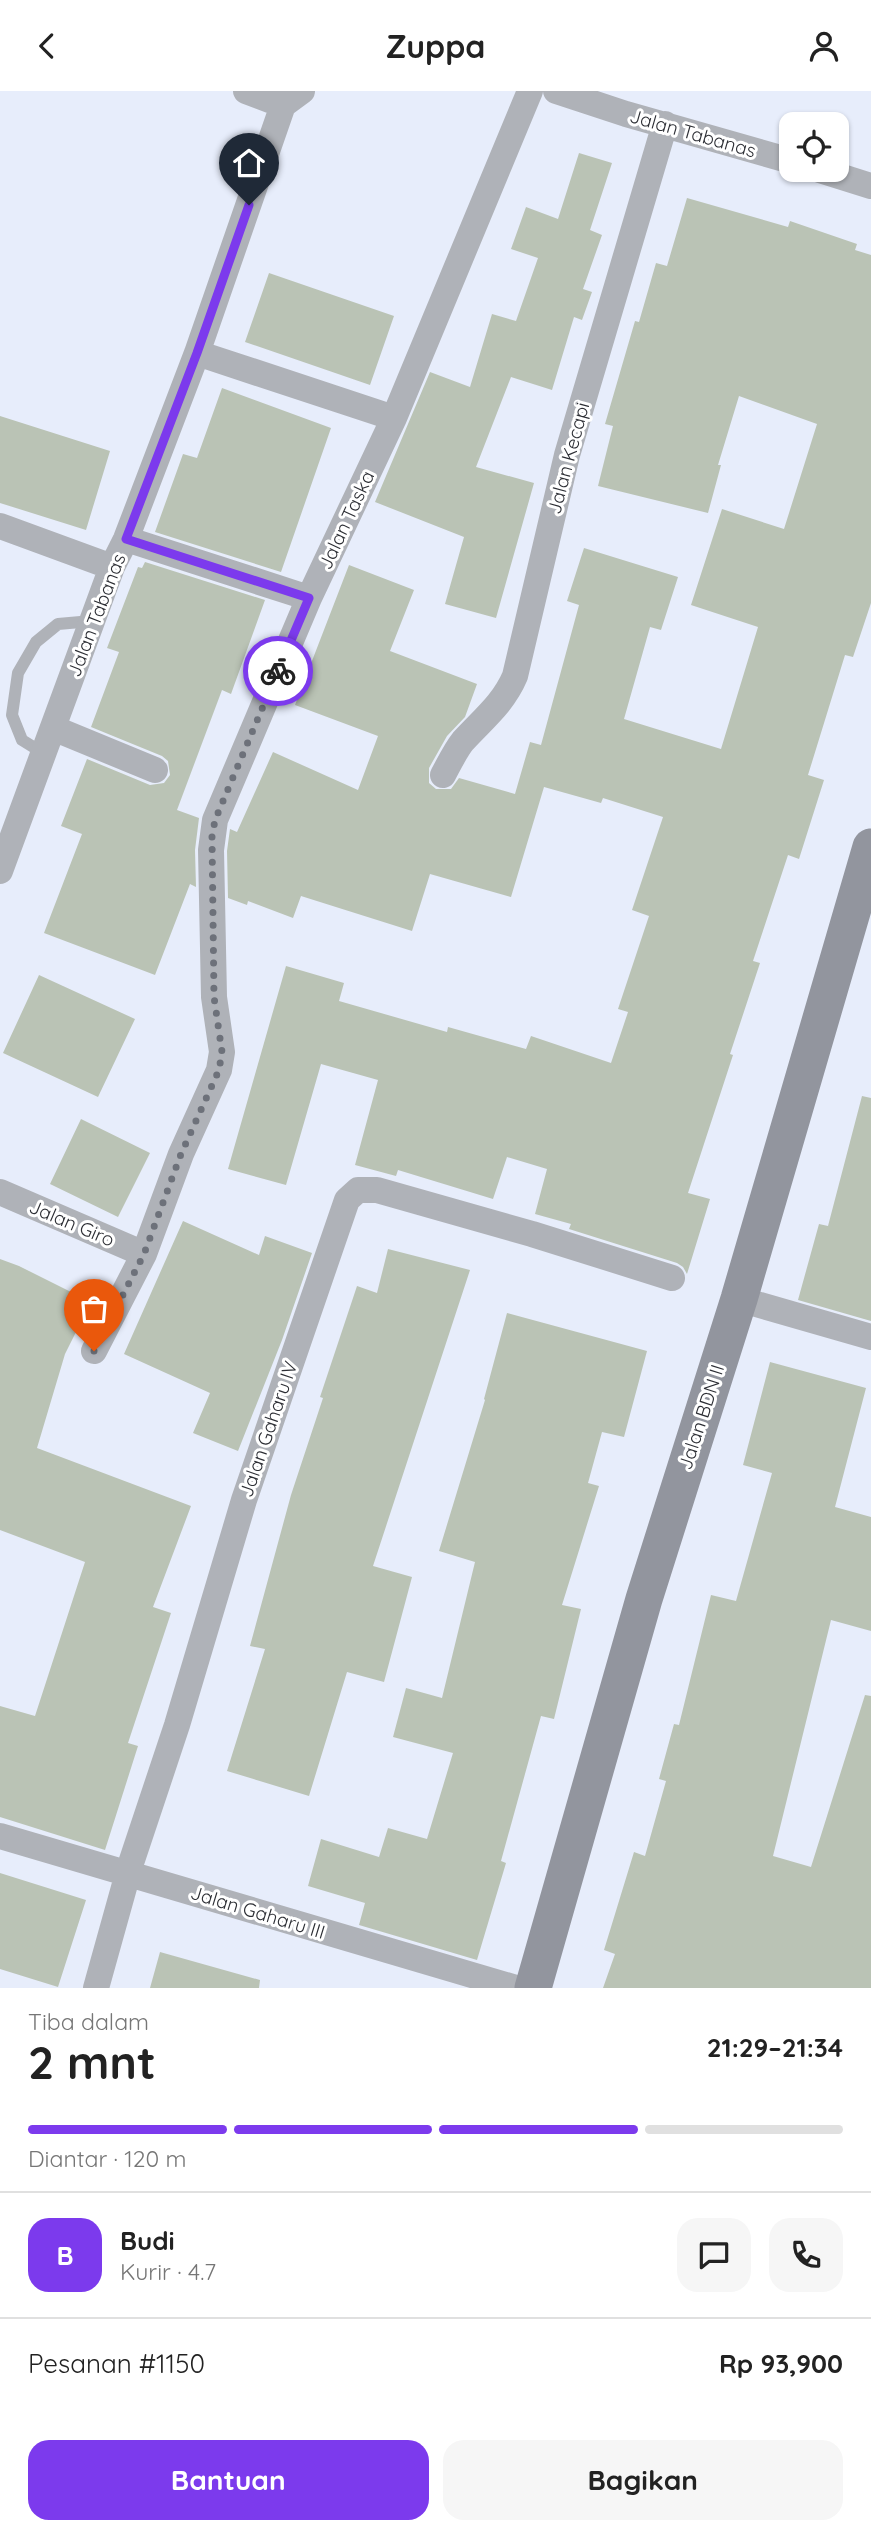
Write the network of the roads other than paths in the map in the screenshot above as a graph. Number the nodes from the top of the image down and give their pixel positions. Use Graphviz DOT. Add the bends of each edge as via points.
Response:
graph roads {
  1 [pos="246,91"];
  2 [pos="530,91"];
  3 [pos="556,91"];
  4 [pos="293,98"];
  5 [pos="665,124"];
  6 [pos="779,157"];
  7 [pos="849,179"];
  8 [pos="871,186"];
  9 [pos="197,353"];
  10 [pos="394,418"];
  11 [pos="0,526"];
  12 [pos="126,539"];
  13 [pos="112,567"];
  14 [pos="309,598"];
  15 [pos="92,621"];
  16 [pos="53,728"];
  17 [pos="43,753"];
  18 [pos="155,770"];
  19 [pos="443,775"];
  20 [pos="871,847"];
  21 [pos="0,871"];
  22 [pos="0,1192"];
  23 [pos="144,1254"];
  24 [pos="672,1278"];
  25 [pos="739,1299"];
  26 [pos="871,1337"];
  27 [pos="94,1351"];
  28 [pos="0,1836"];
  29 [pos="128,1873"];
  30 [pos="96,1988"];
  31 [pos="516,1988"];
  32 [pos="533,1988"];
  1 -- 4 [label="street"];
  2 -- 10 [label="street, Jalan Taska"];
  3 -- 5 [label="street, Jalan Tabanas"];
  4 -- 9 [label="street, Jalan Tabanas"];
  5 -- 6 [label="street, Jalan Tabanas"];
  5 -- 19 [label="street, Jalan Kecapi" via="567,456 515,676 497,707 461,744"];
  7 -- 8 [label="street"];
  9 -- 10 [label="street"];
  9 -- 12 [label="street, Jalan Tabanas"];
  10 -- 14 [label="street, Jalan Taska"];
  11 -- 13 [label="street"];
  12 -- 13 [label="street, Jalan Tabanas"];
  12 -- 14 [label="street"];
  13 -- 15 [label="street, Jalan Tabanas"];
  14 -- 23 [label="street, Jalan Taska" via="215,820 211,850 214,997 222,1052 219,1070"];
  15 -- 16 [label="street, Jalan Tabanas"];
  15 -- 17 [label="lane" via="58,624 36,642 18,674 12,715 22,740"];
  16 -- 17 [label="street, Jalan Tabanas"];
  16 -- 18 [label="street"];
  17 -- 21 [label="street, Jalan Tabanas"];
  20 -- 25 [label="street, Jalan BDN II"];
  22 -- 23 [label="street, Jalan Giro"];
  23 -- 27 [label="street, Jalan Taska"];
  24 -- 29 [label="street, Jalan Gaharu IV" via="377,1190 352,1194 244,1500"];
  25 -- 26 [label="street"];
  25 -- 32 [label="street, Jalan BDN II" via="644,1599"];
  28 -- 29 [label="street, Jalan Gaharu III"];
  29 -- 30 [label="street, Jalan Gaharu IV"];
  29 -- 31 [label="street, Jalan Gaharu III"];
}
